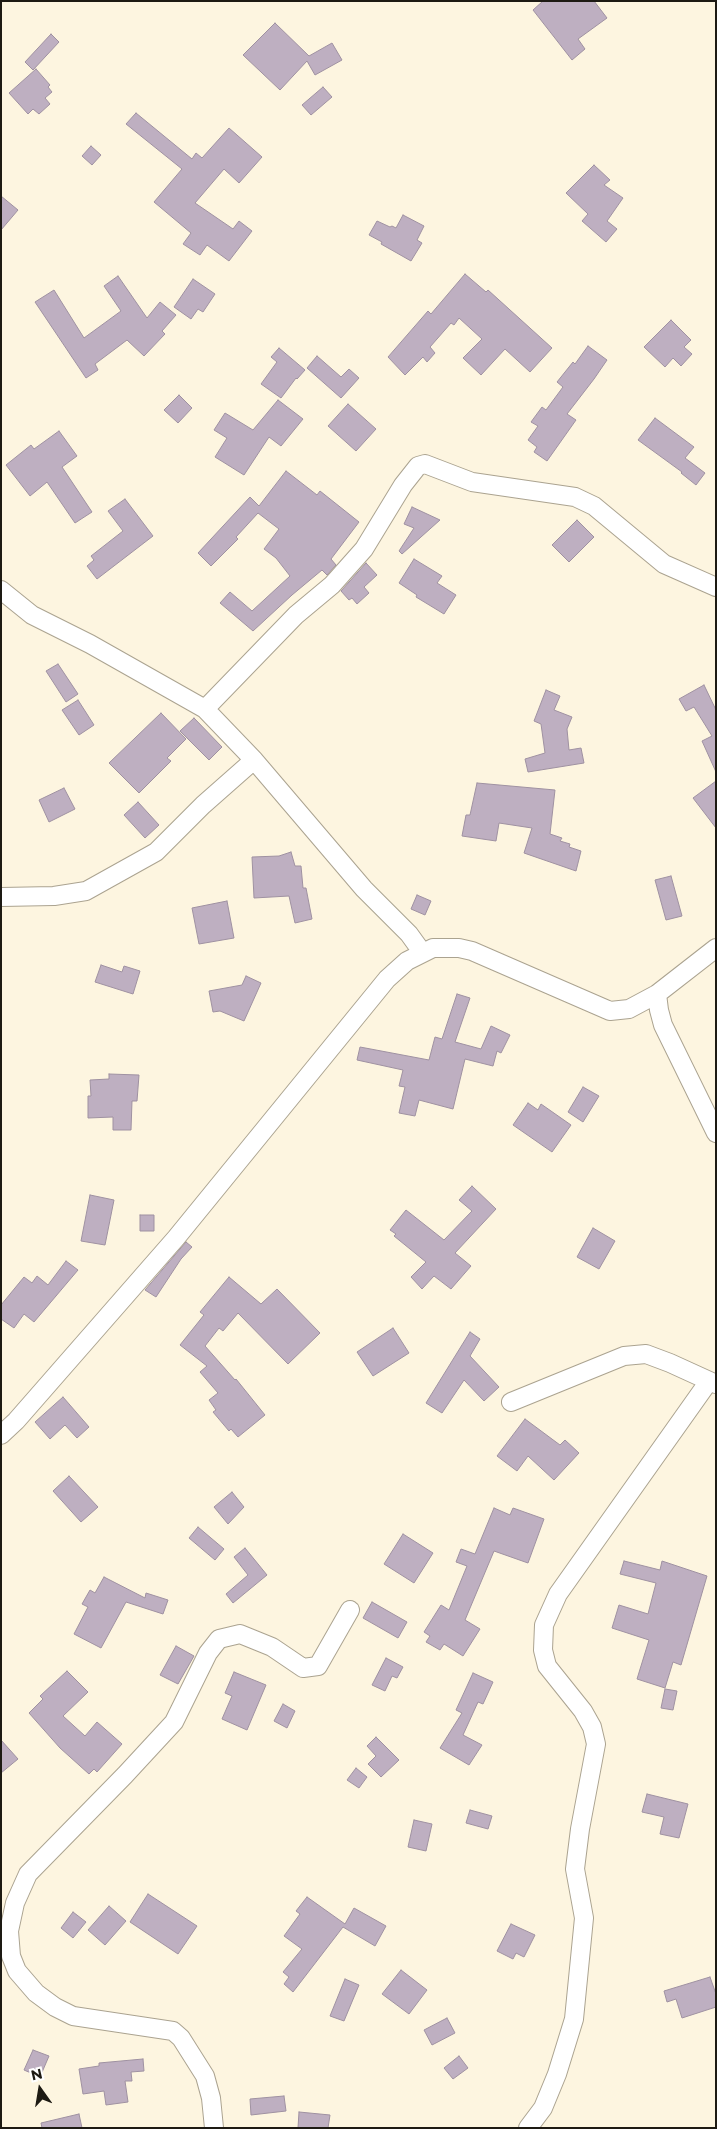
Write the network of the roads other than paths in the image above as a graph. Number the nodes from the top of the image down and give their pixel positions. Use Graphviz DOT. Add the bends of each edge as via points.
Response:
graph roads {
  1 [pos="716,587"];
  2 [pos="1,590"];
  3 [pos="205,709"];
  4 [pos="254,760"];
  5 [pos="1,897"];
  6 [pos="716,948"];
  7 [pos="422,952"];
  8 [pos="657,994"];
  9 [pos="716,1134"];
  10 [pos="713,1383"];
  11 [pos="511,1402"];
  12 [pos="1,1435"];
  13 [pos="350,1610"];
  14 [pos="214,2128"];
  15 [pos="528,2128"];
  1 -- 3 [label="street" via="664,564 594,506 575,497 494,487 425,464 418,466 403,485 364,549 332,585 296,615"];
  2 -- 3 [label="street" via="32,614"];
  3 -- 4 [label="street"];
  4 -- 5 [label="street" via="156,852 86,891 54,896"];
  4 -- 7 [label="street"];
  6 -- 8 [label="street"];
  7 -- 8 [label="street" via="446,947 472,951 610,1011 629,1009"];
  7 -- 12 [label="street" via="387,979 176,1238"];
  8 -- 9 [label="street" via="663,1024"];
  10 -- 11 [label="street" via="646,1354 624,1356"];
  10 -- 15 [label="street" via="558,1594 544,1625 543,1650 547,1666 583,1711 592,1727 596,1744 575,1869 584,1918 574,2019 543,2108"];
  13 -- 14 [label="street" via="318,1666 303,1668 272,1647 240,1634 219,1639 208,1653 174,1722 28,1874 15,1903 9,1931 16,1971 36,1993 73,2016 173,2030 206,2076"];
}
